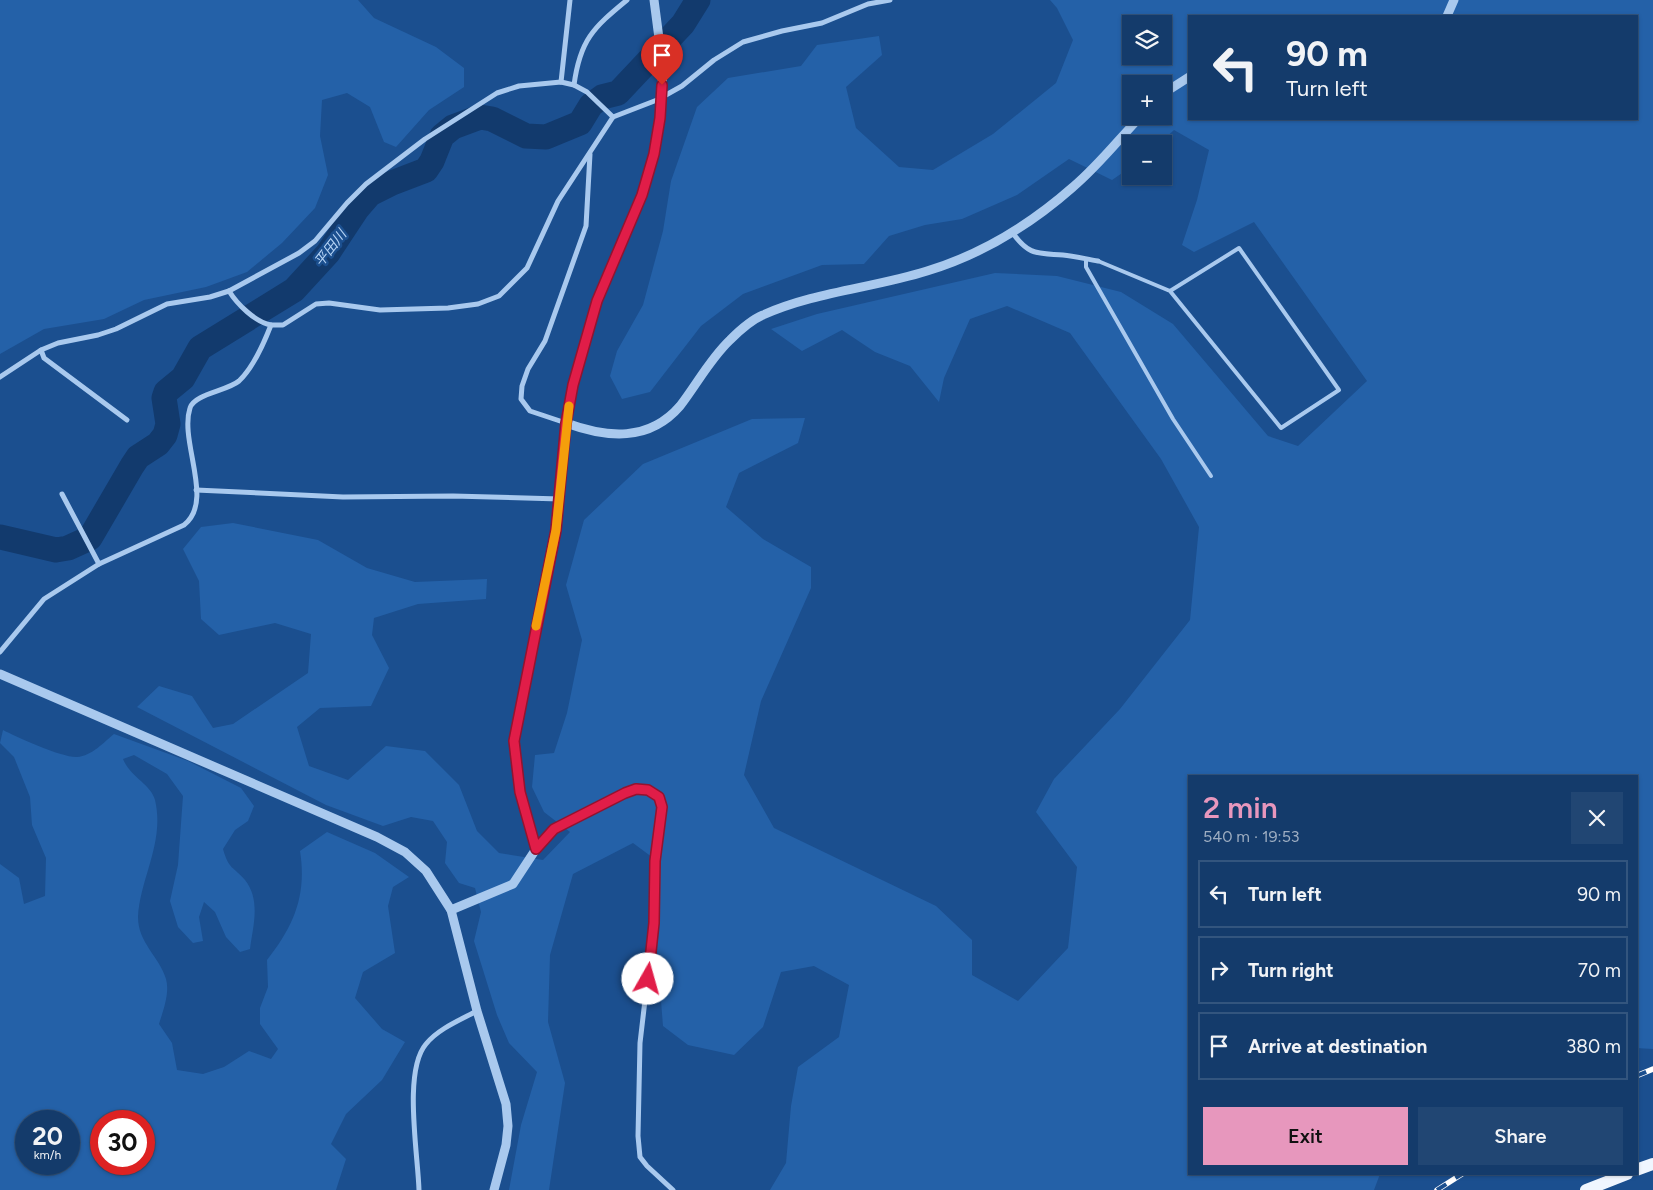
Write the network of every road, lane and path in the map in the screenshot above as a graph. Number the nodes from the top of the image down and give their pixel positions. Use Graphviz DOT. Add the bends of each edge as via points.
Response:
graph roads {
  1 [pos="570,0"];
  2 [pos="627,0"];
  3 [pos="654,0"];
  4 [pos="890,0"];
  5 [pos="1454,0"];
  6 [pos="1447,15"];
  7 [pos="1188,77"];
  8 [pos="561,82"];
  9 [pos="574,84"];
  10 [pos="1172,88"];
  11 [pos="613,117"];
  12 [pos="1133,125"];
  13 [pos="590,153"];
  14 [pos="1012,232"];
  15 [pos="1086,259"];
  16 [pos="1098,261"];
  17 [pos="229,291"];
  18 [pos="1170,291"];
  19 [pos="271,325"];
  20 [pos="41,350"];
  21 [pos="0,377"];
  22 [pos="127,420"];
  23 [pos="566,423"];
  24 [pos="1211,476"];
  25 [pos="196,490"];
  26 [pos="62,494"];
  27 [pos="560,499"];
  28 [pos="99,564"];
  29 [pos="0,652"];
  30 [pos="0,674"];
  31 [pos="536,849"];
  32 [pos="451,910"];
  33 [pos="477,1011"];
  34 [pos="1653,1164"];
  35 [pos="1638,1169"];
  36 [pos="1625,1175"];
  37 [pos="419,1190"];
  38 [pos="494,1190"];
  39 [pos="673,1190"];
  40 [pos="1586,1190"];
  1 -- 8 [label="street"];
  2 -- 9 [label="street" via="589,35 578,58"];
  3 -- 23 [label="street, bridge" via="663,68 654,154 642,195 589,330"];
  4 -- 11 [label="street" via="868,4 822,23 743,42 682,86"];
  5 -- 6 [label="street"];
  7 -- 10 [label="street"];
  8 -- 9 [label="street"];
  8 -- 17 [label="street" via="519,86 497,93 469,109 366,184 315,241"];
  9 -- 11 [label="street"];
  11 -- 13 [label="street"];
  12 -- 14 [label="street" via="1075,186"];
  13 -- 19 [label="street" via="558,201 527,268 500,296 478,304 448,308 380,310 316,304 283,325"];
  13 -- 23 [label="street" via="586,226 545,341 528,369 520,399 530,411"];
  14 -- 15 [label="street" via="1027,250 1041,255"];
  14 -- 23 [label="street" via="928,271 796,302 761,315 716,353 680,406 664,421 646,430 628,435 605,435"];
  15 -- 16 [label="street"];
  15 -- 24 [label="lane" via="1086,267 1168,410"];
  16 -- 18 [label="lane"];
  17 -- 19 [label="street" via="263,324"];
  17 -- 20 [label="street" via="167,304 116,329"];
  18 -- 18 [label="lane" via="1281,428 1339,390 1239,248"];
  19 -- 25 [label="street" via="238,382 193,402 190,408 188,429"];
  20 -- 21 [label="street"];
  20 -- 22 [label="street" via="44,358"];
  23 -- 27 [label="street"];
  25 -- 27 [label="street" via="343,497"];
  25 -- 28 [label="street" via="196,510 192,519"];
  26 -- 28 [label="street"];
  27 -- 31 [label="street" via="514,741 520,792"];
  28 -- 29 [label="street" via="44,599"];
  30 -- 32 [label="street" via="406,852 426,871"];
  31 -- 32 [label="street" via="513,884"];
  31 -- 39 [label="street" via="554,829 625,793 636,789 648,790 659,797 662,807 655,861 654,923 640,1043 638,1136 640,1157"];
  32 -- 33 [label="street"];
  33 -- 37 [label="street" via="427,1042 414,1068"];
  33 -- 38 [label="street" via="507,1112 506,1145"];
  34 -- 35 [label="main road"];
  36 -- 40 [label="main road"];
}
